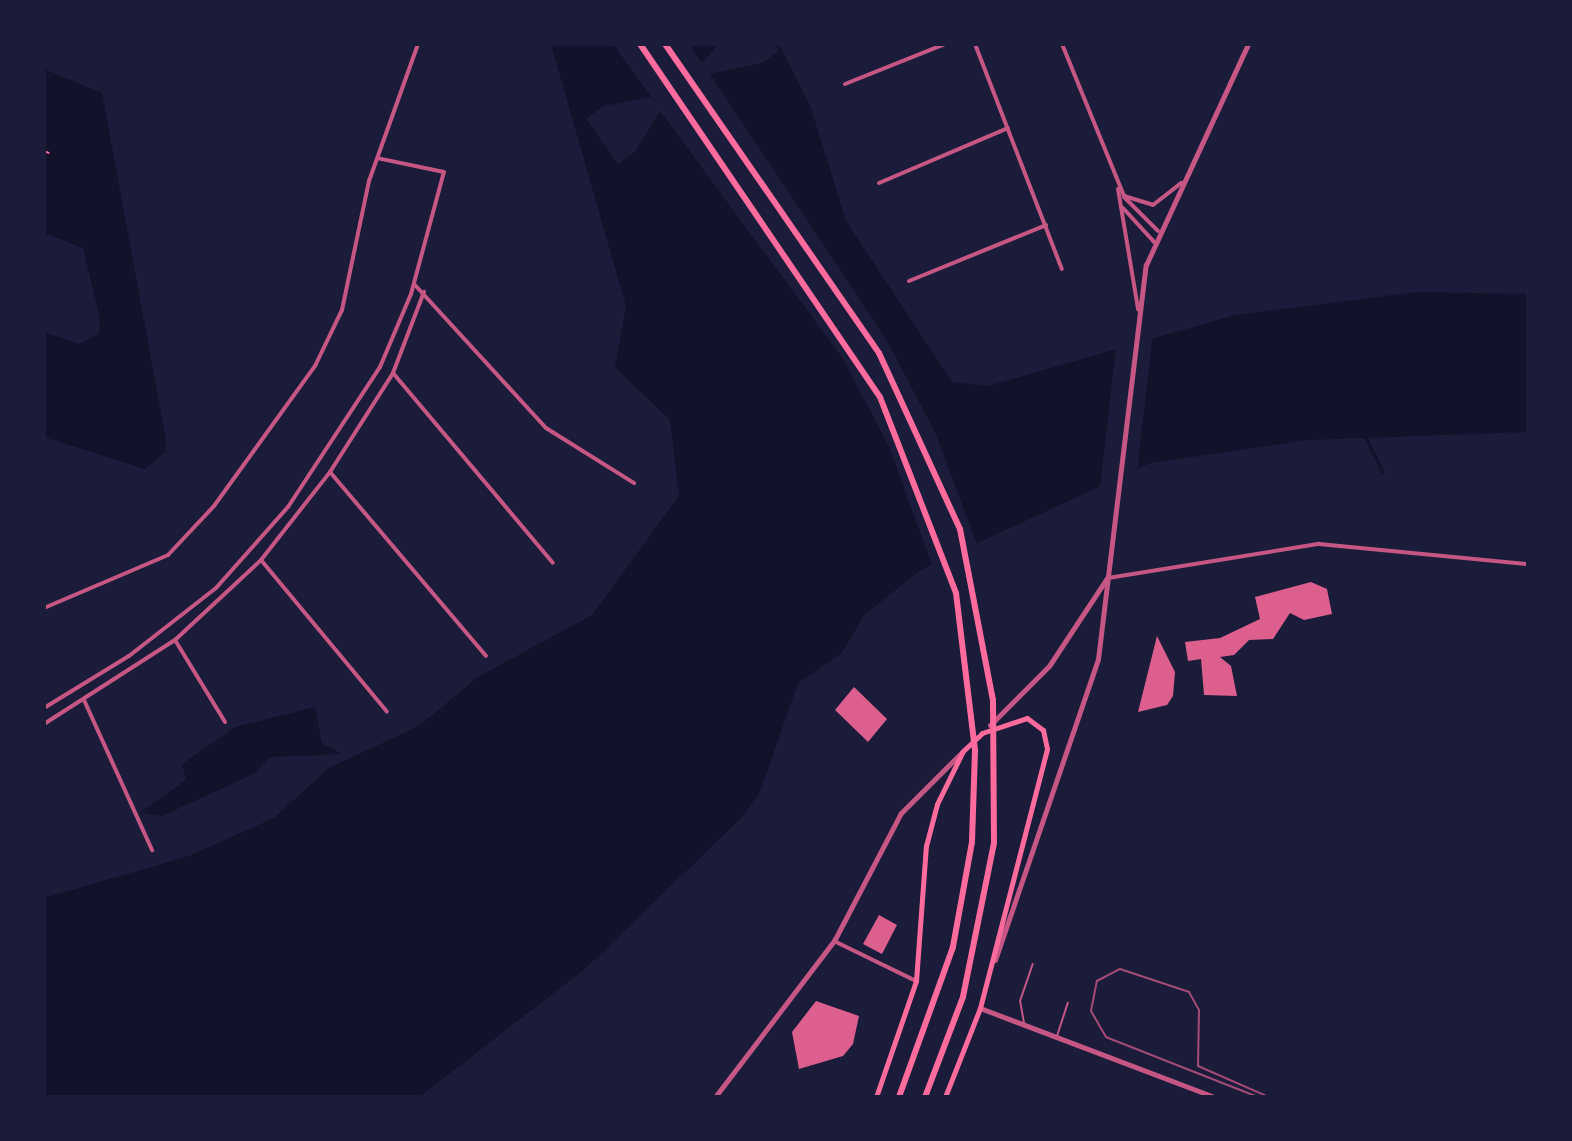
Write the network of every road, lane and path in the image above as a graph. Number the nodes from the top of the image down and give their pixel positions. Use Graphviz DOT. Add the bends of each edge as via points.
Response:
graph roads {
  1 [pos="418,44"];
  2 [pos="640,44"];
  3 [pos="665,44"];
  4 [pos="945,44"];
  5 [pos="975,44"];
  6 [pos="1062,44"];
  7 [pos="1248,44"];
  8 [pos="845,84"];
  9 [pos="1008,128"];
  10 [pos="44,151"];
  11 [pos="49,153"];
  12 [pos="377,158"];
  13 [pos="879,183"];
  14 [pos="1181,183"];
  15 [pos="1122,197"];
  16 [pos="1046,225"];
  17 [pos="1158,231"];
  18 [pos="1154,242"];
  19 [pos="1062,269"];
  20 [pos="909,281"];
  21 [pos="414,284"];
  22 [pos="424,292"];
  23 [pos="1138,312"];
  24 [pos="393,373"];
  25 [pos="330,472"];
  26 [pos="634,483"];
  27 [pos="261,560"];
  28 [pos="553,563"];
  29 [pos="1528,564"];
  30 [pos="1108,578"];
  31 [pos="44,608"];
  32 [pos="175,640"];
  33 [pos="486,656"];
  34 [pos="84,700"];
  35 [pos="44,708"];
  36 [pos="387,712"];
  37 [pos="225,722"];
  38 [pos="44,724"];
  39 [pos="990,725"];
  40 [pos="963,751"];
  41 [pos="152,850"];
  42 [pos="834,941"];
  43 [pos="1033,964"];
  44 [pos="991,969"];
  45 [pos="916,981"];
  46 [pos="1068,1003"];
  47 [pos="980,1008"];
  48 [pos="1024,1024"];
  49 [pos="1057,1037"];
  50 [pos="715,1097"];
  51 [pos="876,1097"];
  52 [pos="899,1097"];
  53 [pos="925,1097"];
  54 [pos="945,1097"];
  55 [pos="1214,1097"];
  1 -- 12 [label="street"];
  2 -- 52 [label="main road" via="850,346 897,431 956,593 977,785 953,947"];
  3 -- 53 [label="main road" via="879,353 935,465 960,529 987,645 997,755 994,843 963,997"];
  4 -- 8 [label="street"];
  5 -- 9 [label="street"];
  6 -- 15 [label="street"];
  7 -- 14 [label="street"];
  9 -- 13 [label="street"];
  9 -- 16 [label="street"];
  10 -- 11 [label="path"];
  12 -- 21 [label="street" via="444,172"];
  12 -- 31 [label="street" via="337,324 247,461 168,555"];
  14 -- 15 [label="street" via="1153,205"];
  14 -- 17 [label="street"];
  15 -- 17 [label="street"];
  15 -- 18 [label="street" via="1134,227"];
  15 -- 23 [label="street"];
  16 -- 19 [label="street"];
  16 -- 20 [label="street"];
  17 -- 18 [label="street"];
  18 -- 23 [label="street"];
  21 -- 22 [label="street"];
  21 -- 35 [label="street" via="380,367 252,551 166,630"];
  22 -- 24 [label="street"];
  22 -- 26 [label="street" via="546,428"];
  23 -- 30 [label="street"];
  24 -- 25 [label="street"];
  24 -- 28 [label="street"];
  25 -- 27 [label="street"];
  25 -- 33 [label="street"];
  27 -- 32 [label="street"];
  27 -- 36 [label="street"];
  29 -- 30 [label="street" via="1319,544"];
  30 -- 39 [label="street" via="1049,666"];
  30 -- 44 [label="street" via="1086,703"];
  32 -- 34 [label="street"];
  32 -- 37 [label="street"];
  34 -- 38 [label="street"];
  34 -- 41 [label="street"];
  39 -- 40 [label="main road"];
  39 -- 44 [label="main road" via="1027,718 1043,730 1047,749"];
  40 -- 42 [label="street" via="909,803"];
  40 -- 45 [label="main road" via="928,832"];
  42 -- 45 [label="street"];
  42 -- 50 [label="street"];
  43 -- 48 [label="lane" via="1020,1001"];
  44 -- 47 [label="main road"];
  45 -- 51 [label="main road"];
  46 -- 49 [label="lane"];
  47 -- 48 [label="street"];
  47 -- 54 [label="main road"];
  48 -- 49 [label="street"];
  49 -- 55 [label="street"];
}
